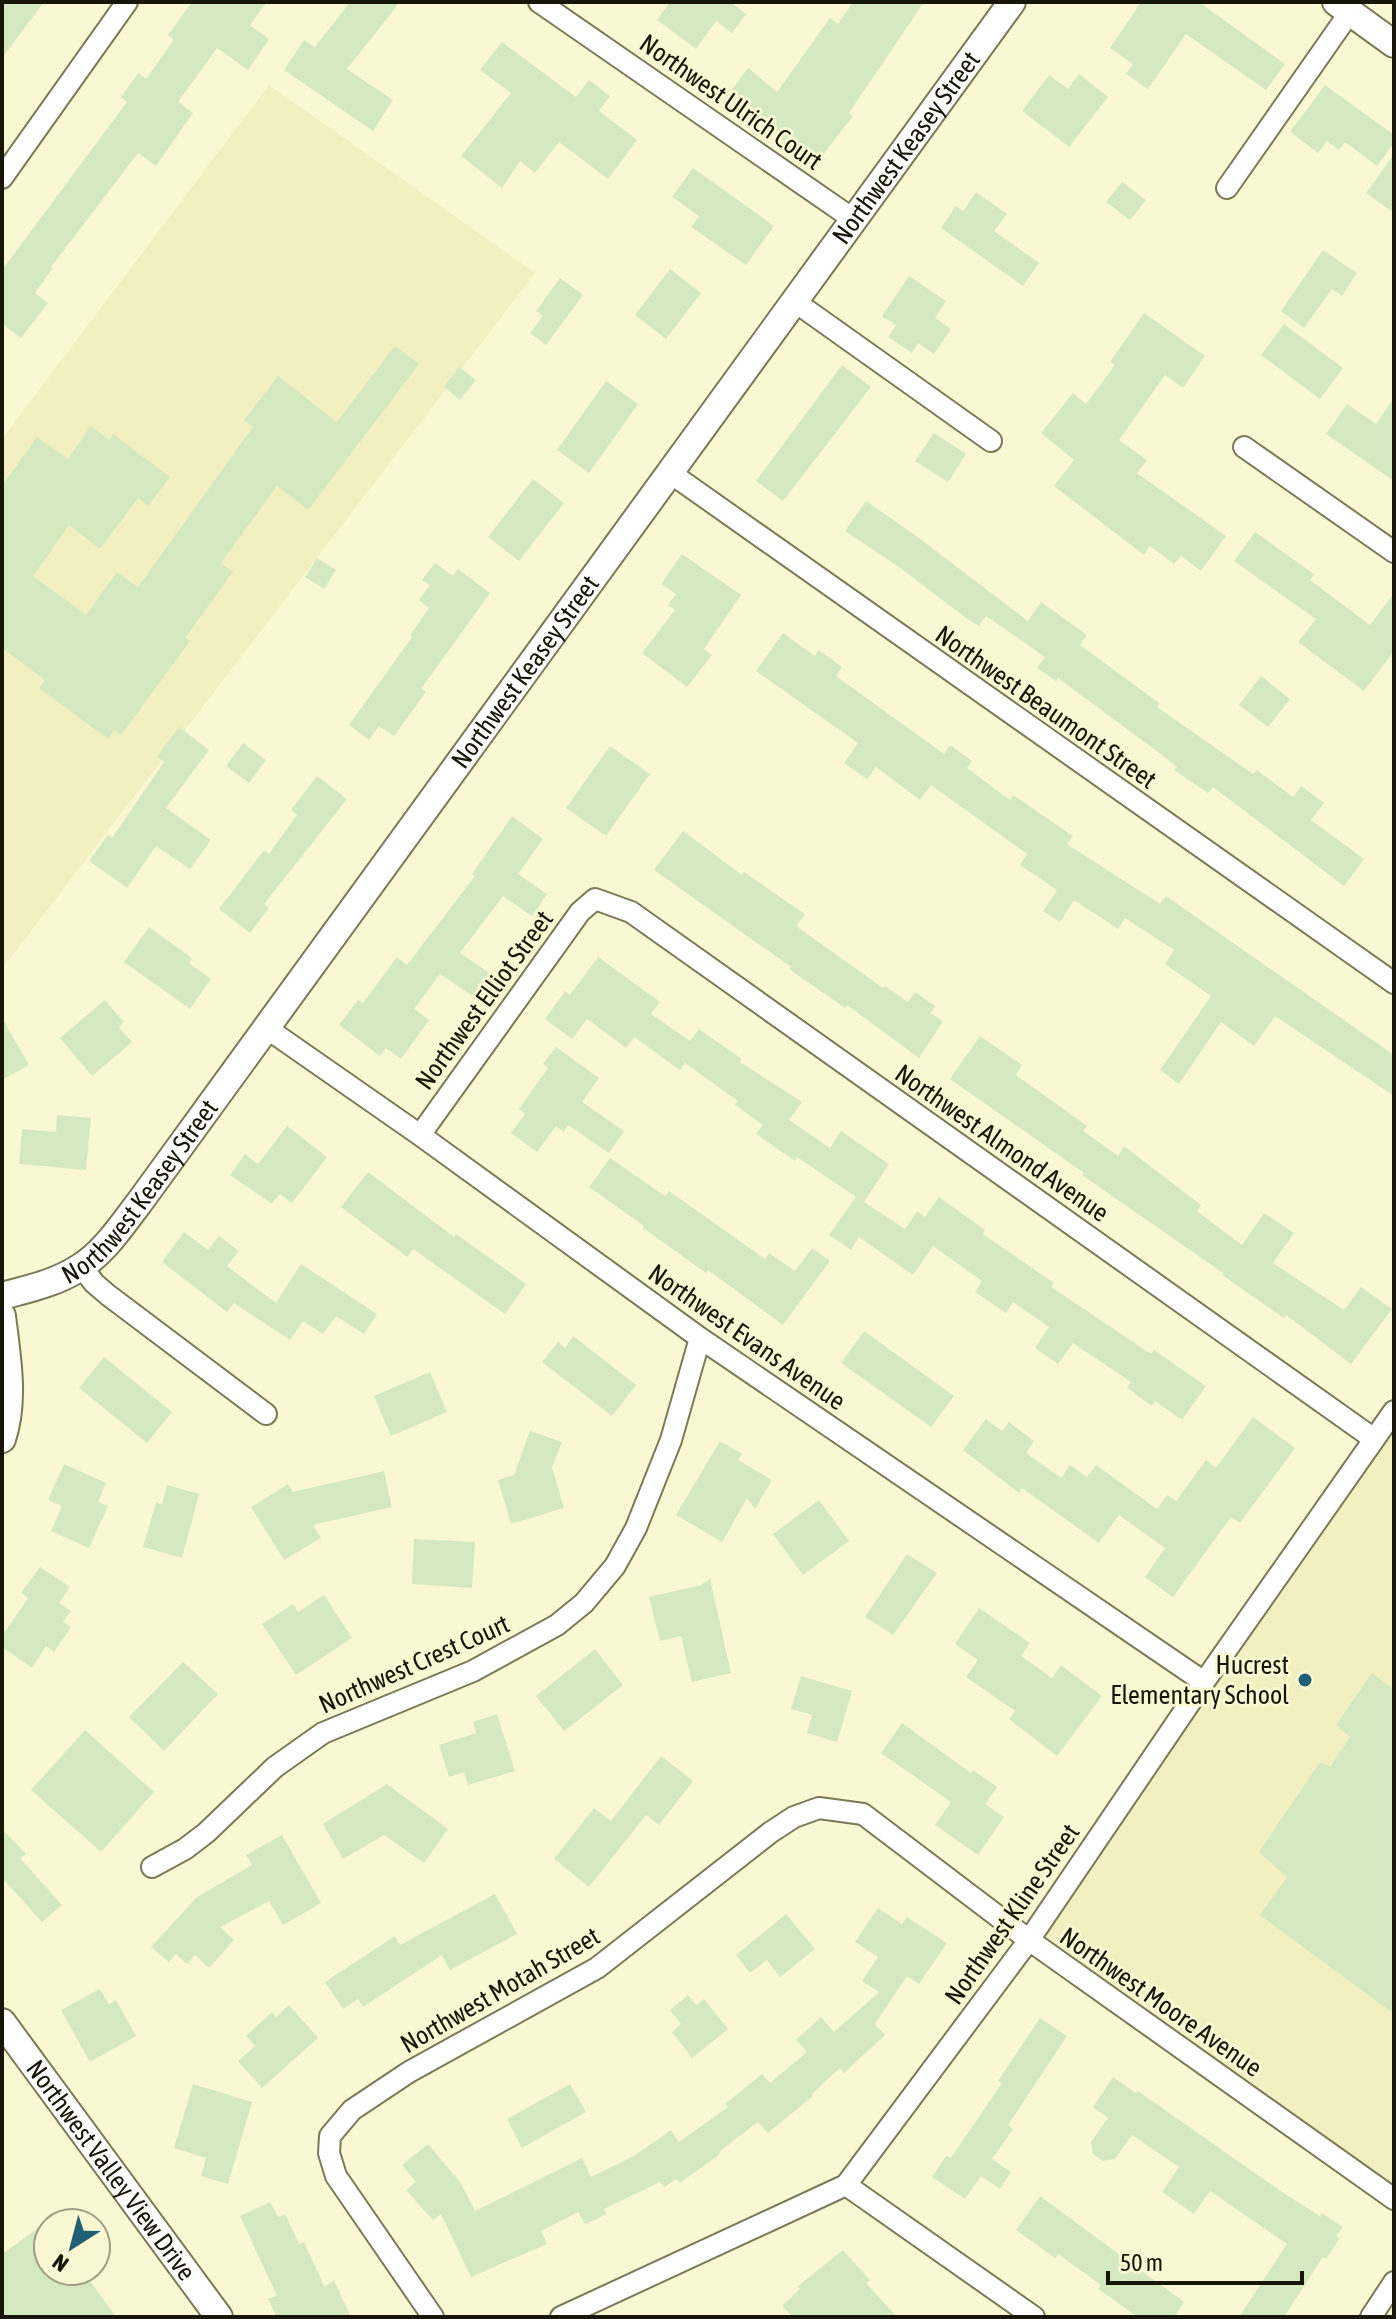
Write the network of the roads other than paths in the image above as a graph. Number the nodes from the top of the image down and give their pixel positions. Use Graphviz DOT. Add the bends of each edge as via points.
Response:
graph roads {
  1 [pos="127,2"];
  2 [pos="539,2"];
  3 [pos="1012,2"];
  4 [pos="1343,7"];
  5 [pos="1394,44"];
  6 [pos="2,178"];
  7 [pos="1227,188"];
  8 [pos="853,219"];
  9 [pos="794,301"];
  10 [pos="991,441"];
  11 [pos="1244,447"];
  12 [pos="669,472"];
  13 [pos="1394,552"];
  14 [pos="595,899"];
  15 [pos="1394,983"];
  16 [pos="265,1027"];
  17 [pos="420,1135"];
  18 [pos="82,1267"];
  19 [pos="2,1296"];
  20 [pos="2,1316"];
  21 [pos="700,1338"];
  22 [pos="1394,1411"];
  23 [pos="266,1414"];
  24 [pos="2,1439"];
  25 [pos="1374,1439"];
  26 [pos="1204,1682"];
  27 [pos="863,1814"];
  28 [pos="152,1867"];
  29 [pos="1029,1940"];
  30 [pos="2,2022"];
  31 [pos="846,2185"];
  32 [pos="1394,2199"];
  33 [pos="1394,2282"];
  34 [pos="219,2317"];
  35 [pos="433,2317"];
  36 [pos="561,2317"];
  37 [pos="1034,2317"];
  38 [pos="1371,2317"];
  1 -- 6 [label="street"];
  2 -- 8 [label="street, Northwest Ulrich Court"];
  3 -- 8 [label="street, Northwest Keasey Street"];
  4 -- 5 [label="street"];
  4 -- 7 [label="street"];
  8 -- 9 [label="street, Northwest Keasey Street"];
  9 -- 10 [label="street"];
  9 -- 12 [label="street, Northwest Keasey Street"];
  11 -- 13 [label="street"];
  12 -- 15 [label="street, Northwest Beaumont Street"];
  12 -- 16 [label="street, Northwest Keasey Street"];
  14 -- 17 [label="street, Northwest Elliot Street" via="569,925"];
  14 -- 25 [label="street, Northwest Almond Avenue" via="631,912"];
  16 -- 17 [label="street, Northwest Evans Avenue"];
  16 -- 18 [label="street, Northwest Keasey Street" via="139,1203"];
  17 -- 21 [label="street, Northwest Evans Avenue"];
  18 -- 19 [label="street, Northwest Keasey Street"];
  18 -- 23 [label="street" via="108,1295"];
  20 -- 24 [label="street" via="9,1418"];
  21 -- 26 [label="street, Northwest Evans Avenue"];
  21 -- 28 [label="street, Northwest Crest Court" via="671,1440 636,1528 615,1566 584,1603 557,1625 473,1671 323,1733 275,1767 206,1833"];
  22 -- 25 [label="street, Northwest Kline Street"];
  25 -- 26 [label="street, Northwest Kline Street"];
  26 -- 29 [label="street, Northwest Kline Street"];
  27 -- 29 [label="street, Northwest Moore Avenue"];
  27 -- 35 [label="street, Northwest Motah Street" via="819,1808 794,1817 597,1968 409,2072 352,2110 330,2136 336,2176"];
  29 -- 31 [label="street, Northwest Kline Street"];
  29 -- 32 [label="street, Northwest Moore Avenue"];
  30 -- 34 [label="street, Northwest Valley View Drive"];
  31 -- 36 [label="street, Northwest Kline Street"];
  31 -- 37 [label="street"];
  33 -- 38 [label="street"];
}
